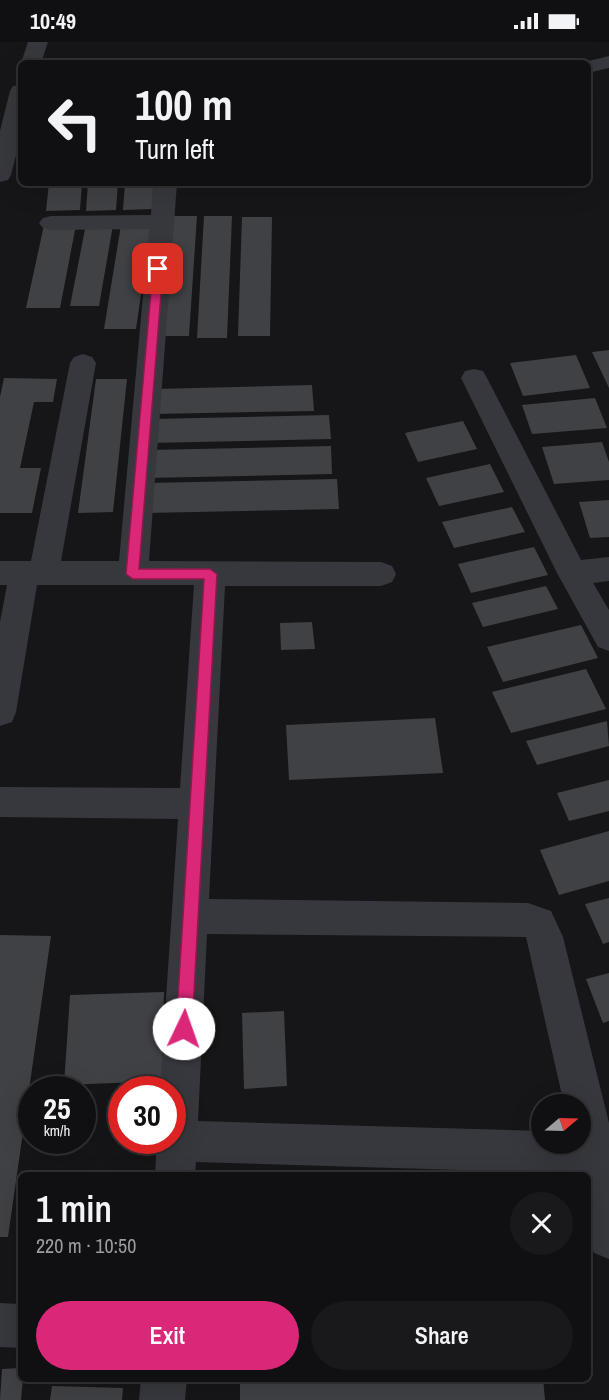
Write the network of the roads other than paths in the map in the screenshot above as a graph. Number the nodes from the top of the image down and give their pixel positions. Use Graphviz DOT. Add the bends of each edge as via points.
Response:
graph roads {
  1 [pos="38,42"];
  2 [pos="32,60"];
  3 [pos="609,62"];
  4 [pos="591,66"];
  5 [pos="15,97"];
  6 [pos="0,175"];
  7 [pos="165,186"];
  8 [pos="161,222"];
  9 [pos="51,223"];
  10 [pos="83,363"];
  11 [pos="474,378"];
  12 [pos="609,569"];
  13 [pos="23,573"];
  14 [pos="572,573"];
  15 [pos="133,574"];
  16 [pos="210,574"];
  17 [pos="381,574"];
  18 [pos="609,638"];
  19 [pos="0,712"];
  20 [pos="0,802"];
  21 [pos="197,804"];
  22 [pos="191,916"];
  23 [pos="596,1153"];
  24 [pos="176,1158"];
  25 [pos="609,1238"];
  26 [pos="0,1325"];
  27 [pos="18,1326"];
  28 [pos="164,1382"];
  29 [pos="162,1400"];
  1 -- 2 [label="street"];
  3 -- 4 [label="street"];
  5 -- 6 [label="street"];
  7 -- 8 [label="street"];
  8 -- 9 [label="street"];
  8 -- 15 [label="street"];
  10 -- 13 [label="street"];
  11 -- 14 [label="street"];
  12 -- 14 [label="street"];
  13 -- 15 [label="street"];
  13 -- 19 [label="street"];
  14 -- 18 [label="street"];
  15 -- 16 [label="street"];
  16 -- 17 [label="street"];
  16 -- 21 [label="street"];
  20 -- 21 [label="street"];
  21 -- 22 [label="street"];
  22 -- 23 [label="street" via="538,923 545,937"];
  22 -- 24 [label="street"];
  23 -- 24 [label="street"];
  23 -- 25 [label="street"];
  26 -- 27 [label="street"];
  28 -- 29 [label="street"];
}
